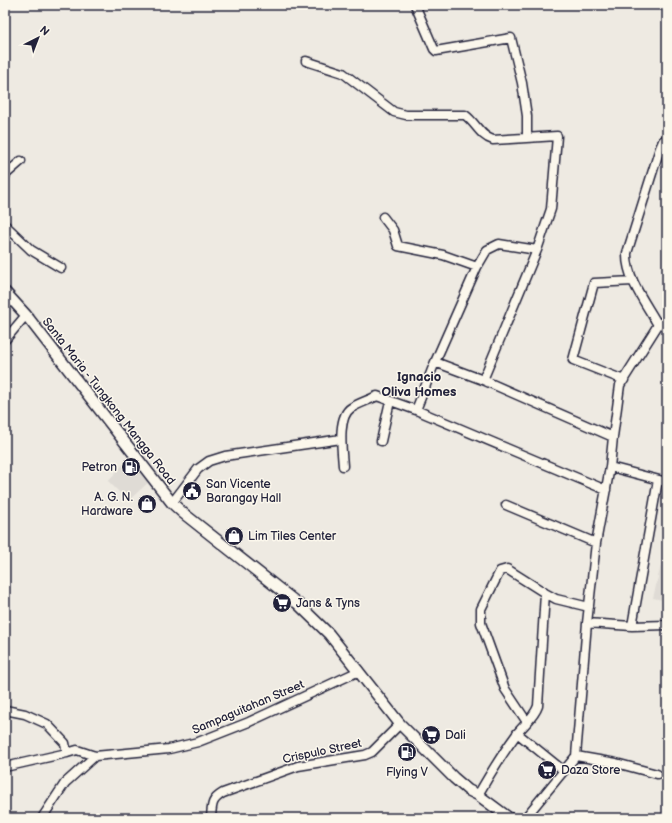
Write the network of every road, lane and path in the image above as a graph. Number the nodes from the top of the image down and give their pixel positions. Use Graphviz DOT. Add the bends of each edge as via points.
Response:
graph roads {
  1 [pos="415,5"];
  2 [pos="306,61"];
  3 [pos="527,138"];
  4 [pos="667,138"];
  5 [pos="21,162"];
  6 [pos="5,175"];
  7 [pos="383,217"];
  8 [pos="5,225"];
  9 [pos="537,250"];
  10 [pos="477,267"];
  11 [pos="61,268"];
  12 [pos="633,280"];
  13 [pos="5,292"];
  14 [pos="26,315"];
  15 [pos="667,319"];
  16 [pos="658,325"];
  17 [pos="5,340"];
  18 [pos="434,362"];
  19 [pos="483,380"];
  20 [pos="624,380"];
  21 [pos="390,401"];
  22 [pos="416,410"];
  23 [pos="613,436"];
  24 [pos="341,438"];
  25 [pos="381,441"];
  26 [pos="343,466"];
  27 [pos="610,467"];
  28 [pos="658,480"];
  29 [pos="667,482"];
  30 [pos="606,490"];
  31 [pos="172,503"];
  32 [pos="506,505"];
  33 [pos="596,543"];
  34 [pos="545,593"];
  35 [pos="589,607"];
  36 [pos="587,622"];
  37 [pos="667,625"];
  38 [pos="632,626"];
  39 [pos="359,671"];
  40 [pos="5,710"];
  41 [pos="527,722"];
  42 [pos="400,724"];
  43 [pos="517,733"];
  44 [pos="67,753"];
  45 [pos="95,756"];
  46 [pos="576,756"];
  47 [pos="5,767"];
  48 [pos="564,771"];
  49 [pos="657,774"];
  50 [pos="478,795"];
  51 [pos="42,818"];
  52 [pos="211,818"];
  53 [pos="509,818"];
  54 [pos="525,818"];
  1 -- 3 [label="street" via="436,51 511,38 528,116"];
  2 -- 3 [label="street" via="343,73 394,112 406,115 465,115 486,138"];
  3 -- 9 [label="street" via="557,136 551,208"];
  4 -- 12 [label="street" via="660,148 627,253 627,263"];
  5 -- 6 [label="street"];
  7 -- 10 [label="street" via="392,230 398,246 443,255"];
  8 -- 11 [label="street" via="30,250"];
  9 -- 10 [label="street" via="499,244 487,250"];
  9 -- 19 [label="street"];
  10 -- 18 [label="street"];
  12 -- 16 [label="street"];
  12 -- 20 [label="street" via="594,283 573,360"];
  13 -- 14 [label="main road, Santa Maria - Tungkong Mangga Road"];
  14 -- 17 [label="street"];
  14 -- 31 [label="main road, Santa Maria - Tungkong Mangga Road"];
  15 -- 16 [label="street"];
  16 -- 20 [label="street"];
  18 -- 19 [label="street"];
  18 -- 22 [label="street"];
  19 -- 23 [label="street"];
  20 -- 23 [label="street" via="620,385"];
  21 -- 22 [label="street"];
  21 -- 24 [label="street" via="377,396 350,408 345,414"];
  21 -- 25 [label="street"];
  22 -- 30 [label="street"];
  23 -- 27 [label="street"];
  24 -- 26 [label="street"];
  24 -- 31 [label="street" via="225,456 209,461 198,469"];
  27 -- 28 [label="street"];
  27 -- 30 [label="street"];
  28 -- 29 [label="street"];
  28 -- 38 [label="street"];
  30 -- 33 [label="street"];
  31 -- 39 [label="main road, Santa Maria - Tungkong Mangga Road" via="297,603 329,634"];
  32 -- 33 [label="street"];
  33 -- 35 [label="street"];
  34 -- 35 [label="street" via="556,599"];
  34 -- 41 [label="street" via="538,706"];
  34 -- 41 [label="street" via="507,569 500,571 481,609 481,623 505,689"];
  35 -- 36 [label="street"];
  36 -- 38 [label="street"];
  36 -- 46 [label="street"];
  37 -- 38 [label="street"];
  39 -- 42 [label="main road, Santa Maria - Tungkong Mangga Road"];
  39 -- 45 [label="street, Sampaguitahan Street" via="249,722 198,742 169,749"];
  40 -- 44 [label="street" via="25,714 47,724 65,743"];
  41 -- 43 [label="street"];
  42 -- 50 [label="main road, Santa Maria - Tungkong Mangga Road" via="454,778"];
  42 -- 52 [label="street, Crispulo Street" via="372,752 365,755 298,766 223,793 213,801"];
  43 -- 48 [label="street"];
  43 -- 50 [label="street"];
  44 -- 45 [label="street, Sampaguitahan Street" via="77,750"];
  44 -- 47 [label="street, Sampaguitahan Street"];
  45 -- 51 [label="street" via="65,783"];
  46 -- 48 [label="street"];
  46 -- 49 [label="street"];
  48 -- 54 [label="street"];
  50 -- 53 [label="main road, Santa Maria - Tungkong Mangga Road"];
}
